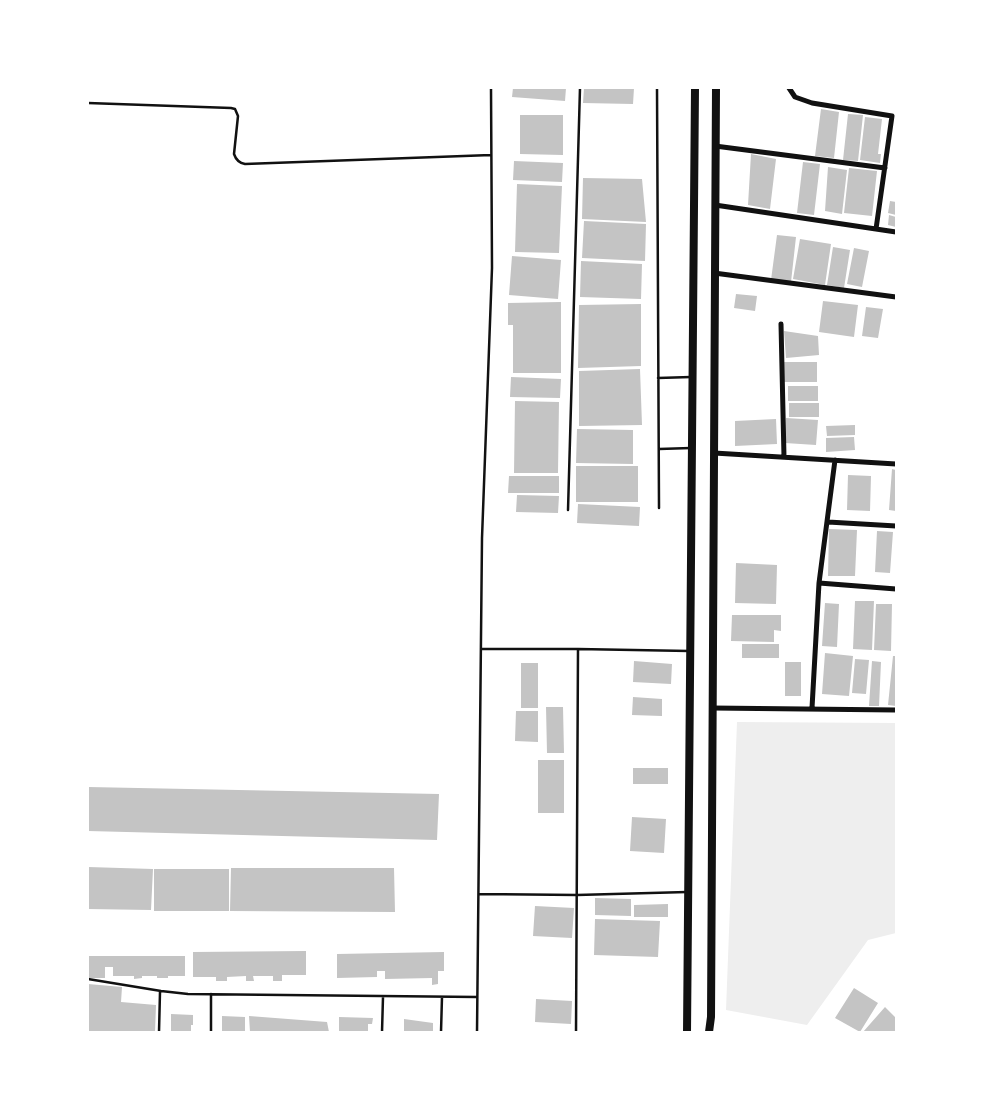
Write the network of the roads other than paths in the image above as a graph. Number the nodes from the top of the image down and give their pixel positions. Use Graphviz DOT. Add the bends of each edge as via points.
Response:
graph roads {
  1 [pos="491,88"];
  2 [pos="580,88"];
  3 [pos="657,88"];
  4 [pos="695,88"];
  5 [pos="716,88"];
  6 [pos="789,88"];
  7 [pos="88,103"];
  8 [pos="894,117"];
  9 [pos="715,146"];
  10 [pos="491,155"];
  11 [pos="885,168"];
  12 [pos="715,205"];
  13 [pos="876,229"];
  14 [pos="896,232"];
  15 [pos="714,273"];
  16 [pos="896,297"];
  17 [pos="781,324"];
  18 [pos="693,377"];
  19 [pos="658,378"];
  20 [pos="692,448"];
  21 [pos="659,449"];
  22 [pos="714,453"];
  23 [pos="784,457"];
  24 [pos="835,460"];
  25 [pos="896,464"];
  26 [pos="659,508"];
  27 [pos="568,510"];
  28 [pos="828,522"];
  29 [pos="896,526"];
  30 [pos="819,584"];
  31 [pos="896,589"];
  32 [pos="481,649"];
  33 [pos="578,649"];
  34 [pos="690,651"];
  35 [pos="712,708"];
  36 [pos="812,708"];
  37 [pos="896,710"];
  38 [pos="689,892"];
  39 [pos="479,894"];
  40 [pos="577,894"];
  41 [pos="88,979"];
  42 [pos="160,991"];
  43 [pos="211,994"];
  44 [pos="383,997"];
  45 [pos="442,997"];
  46 [pos="477,997"];
  47 [pos="160,1032"];
  48 [pos="211,1032"];
  49 [pos="382,1032"];
  50 [pos="441,1032"];
  51 [pos="477,1032"];
  52 [pos="576,1032"];
  53 [pos="687,1032"];
  54 [pos="709,1032"];
  1 -- 10 [label="lane"];
  2 -- 27 [label="lane"];
  3 -- 19 [label="lane"];
  4 -- 18 [label="main road"];
  5 -- 9 [label="main road"];
  6 -- 8 [label="street" via="795,97 812,103"];
  7 -- 10 [label="lane" via="231,108 238,116 234,154 240,163 245,164"];
  8 -- 11 [label="street"];
  9 -- 11 [label="street"];
  9 -- 12 [label="main road"];
  10 -- 32 [label="lane" via="492,268"];
  11 -- 13 [label="street"];
  12 -- 13 [label="street"];
  12 -- 15 [label="main road"];
  13 -- 14 [label="street"];
  15 -- 16 [label="street"];
  15 -- 22 [label="main road"];
  17 -- 23 [label="street"];
  18 -- 19 [label="lane"];
  18 -- 20 [label="main road"];
  19 -- 21 [label="lane"];
  20 -- 21 [label="lane"];
  20 -- 34 [label="main road"];
  21 -- 26 [label="lane"];
  22 -- 23 [label="street"];
  22 -- 35 [label="main road"];
  23 -- 24 [label="street"];
  24 -- 25 [label="street"];
  24 -- 28 [label="street"];
  28 -- 29 [label="street"];
  28 -- 30 [label="street"];
  30 -- 31 [label="street"];
  30 -- 36 [label="street"];
  32 -- 33 [label="lane"];
  32 -- 39 [label="lane"];
  33 -- 34 [label="lane"];
  33 -- 40 [label="lane"];
  34 -- 38 [label="main road"];
  35 -- 36 [label="street"];
  35 -- 54 [label="main road"];
  36 -- 37 [label="street"];
  38 -- 40 [label="lane"];
  38 -- 53 [label="main road"];
  39 -- 40 [label="lane"];
  39 -- 46 [label="lane"];
  40 -- 52 [label="lane"];
  41 -- 42 [label="lane"];
  42 -- 43 [label="lane"];
  42 -- 47 [label="lane"];
  43 -- 44 [label="lane"];
  43 -- 48 [label="lane"];
  44 -- 45 [label="lane"];
  44 -- 49 [label="lane"];
  45 -- 46 [label="lane"];
  45 -- 50 [label="lane"];
  46 -- 51 [label="lane"];
}
